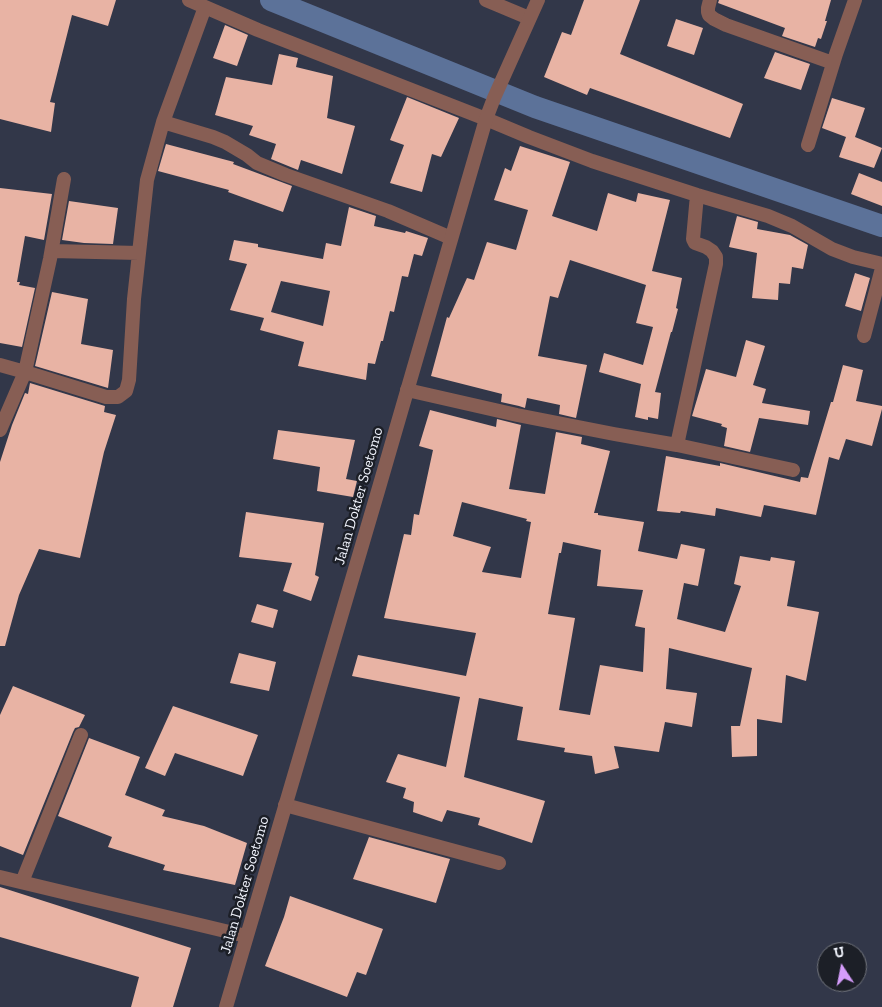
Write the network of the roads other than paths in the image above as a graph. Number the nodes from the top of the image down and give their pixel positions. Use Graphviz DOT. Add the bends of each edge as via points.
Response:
graph roads {
  1 [pos="189,0"];
  2 [pos="486,0"];
  3 [pos="538,0"];
  4 [pos="710,0"];
  5 [pos="855,0"];
  6 [pos="205,7"];
  7 [pos="529,18"];
  8 [pos="833,63"];
  9 [pos="486,119"];
  10 [pos="163,122"];
  11 [pos="808,146"];
  12 [pos="64,179"];
  13 [pos="697,195"];
  14 [pos="451,238"];
  15 [pos="52,251"];
  16 [pos="139,253"];
  17 [pos="882,266"];
  18 [pos="864,336"];
  19 [pos="0,365"];
  20 [pos="25,372"];
  21 [pos="407,390"];
  22 [pos="0,430"];
  23 [pos="677,445"];
  24 [pos="793,470"];
  25 [pos="81,734"];
  26 [pos="285,805"];
  27 [pos="499,863"];
  28 [pos="0,877"];
  29 [pos="22,882"];
  30 [pos="246,936"];
  31 [pos="226,1007"];
  1 -- 6 [label="street"];
  2 -- 7 [label="street"];
  3 -- 7 [label="street, Jalan Dokter Soetomo"];
  4 -- 8 [label="street" via="709,15 720,22"];
  5 -- 8 [label="street"];
  6 -- 9 [label="street"];
  6 -- 10 [label="street"];
  7 -- 9 [label="street, Jalan Dokter Soetomo"];
  8 -- 11 [label="street"];
  9 -- 13 [label="street" via="592,161"];
  9 -- 14 [label="street, Jalan Dokter Soetomo"];
  10 -- 14 [label="street" via="214,137 286,175"];
  10 -- 16 [label="street" via="147,180"];
  12 -- 15 [label="street"];
  13 -- 17 [label="street" via="768,216 832,249"];
  13 -- 23 [label="street" via="693,239 695,244 712,251 716,264"];
  14 -- 21 [label="street, Jalan Dokter Soetomo"];
  15 -- 16 [label="street"];
  15 -- 20 [label="street"];
  16 -- 20 [label="street" via="126,391 118,397 106,398"];
  17 -- 18 [label="street"];
  19 -- 20 [label="street"];
  20 -- 22 [label="street"];
  21 -- 23 [label="street" via="526,417"];
  21 -- 26 [label="street, Jalan Dokter Soetomo"];
  23 -- 24 [label="street"];
  25 -- 29 [label="street"];
  26 -- 27 [label="street"];
  26 -- 30 [label="street, Jalan Dokter Soetomo"];
  28 -- 29 [label="street"];
  29 -- 30 [label="street"];
  30 -- 31 [label="street, Jalan Dokter Soetomo"];
}
